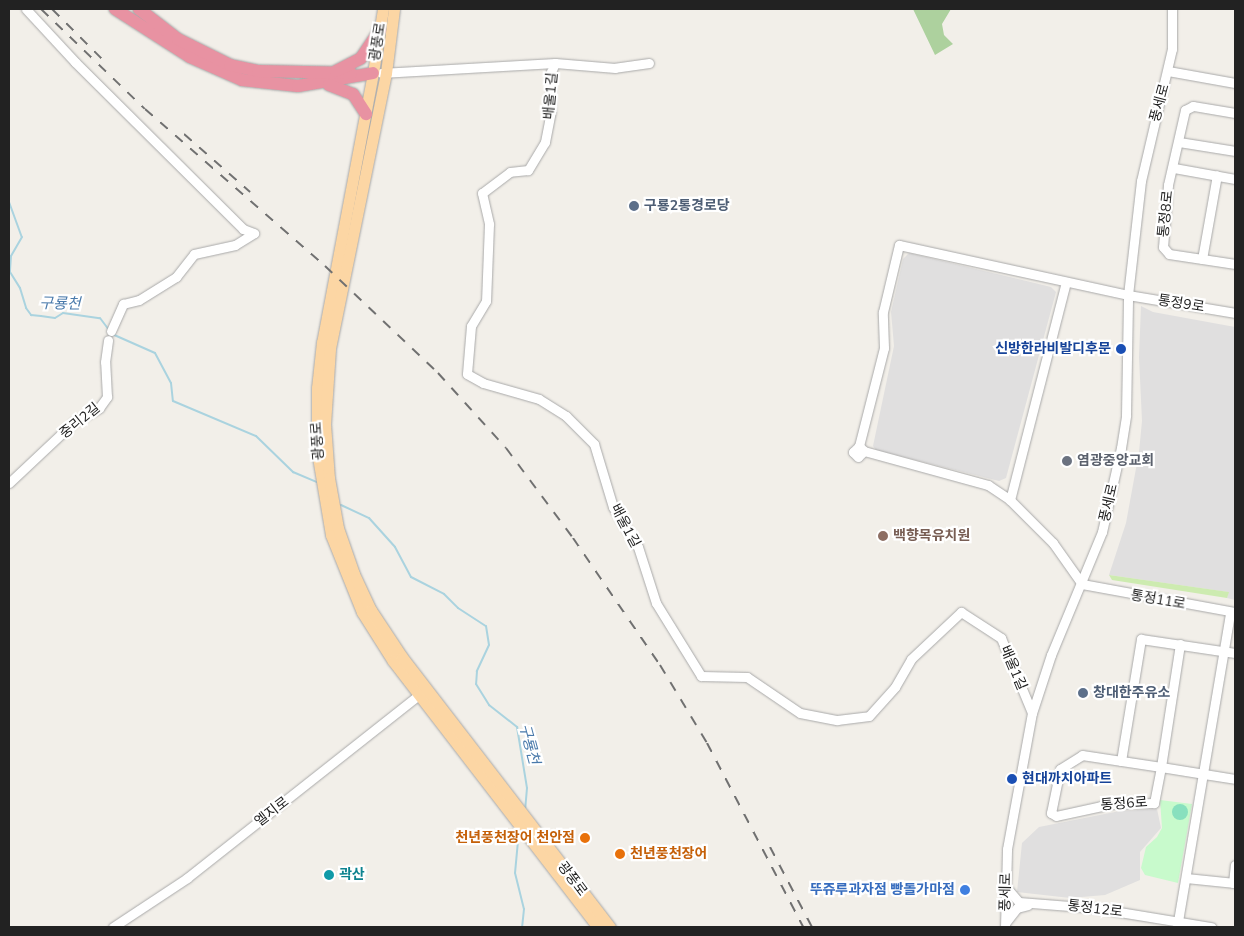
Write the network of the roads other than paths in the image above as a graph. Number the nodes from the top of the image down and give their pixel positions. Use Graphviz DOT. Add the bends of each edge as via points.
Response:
graph roads {
  1 [pos="26,9"];
  2 [pos="115,9"];
  3 [pos="126,9"];
  4 [pos="139,9"];
  5 [pos="383,9"];
  6 [pos="394,9"];
  7 [pos="1172,9"];
  8 [pos="142,27"];
  9 [pos="380,30"];
  10 [pos="556,62"];
  11 [pos="649,63"];
  12 [pos="1168,71"];
  13 [pos="332,72"];
  14 [pos="380,73"];
  15 [pos="1235,83"];
  16 [pos="314,84"];
  17 [pos="1235,113"];
  18 [pos="366,114"];
  19 [pos="1179,142"];
  20 [pos="1235,152"];
  21 [pos="1174,168"];
  22 [pos="1217,175"];
  23 [pos="1235,178"];
  24 [pos="1202,259"];
  25 [pos="1235,264"];
  26 [pos="1066,282"];
  27 [pos="1128,295"];
  28 [pos="1235,313"];
  29 [pos="9,483"];
  30 [pos="1010,500"];
  31 [pos="1082,584"];
  32 [pos="1233,612"];
  33 [pos="1180,644"];
  34 [pos="1224,651"];
  35 [pos="1235,653"];
  36 [pos="423,693"];
  37 [pos="1032,713"];
  38 [pos="1121,761"];
  39 [pos="1161,767"];
  40 [pos="1204,774"];
  41 [pos="1235,779"];
  42 [pos="533,836"];
  43 [pos="1235,865"];
  44 [pos="1186,878"];
  45 [pos="1234,883"];
  46 [pos="1005,886"];
  47 [pos="1038,904"];
  48 [pos="1178,924"];
  49 [pos="1005,926"];
  50 [pos="113,927"];
  51 [pos="598,927"];
  52 [pos="610,927"];
  53 [pos="1211,927"];
  1 -- 29 [label="street, 중리2길" via="236,222 254,233 235,245 194,254 176,277 147,295 123,304 110,336 105,362 107,397 99,408 74,422"];
  2 -- 8 [label="highway"];
  3 -- 8 [label="highway"];
  4 -- 13 [label="highway" via="178,39 230,65 258,71"];
  5 -- 9 [label="main road, 광풍로"];
  6 -- 14 [label="main road, 광풍로"];
  7 -- 12 [label="street, 풍세로"];
  8 -- 16 [label="highway" via="228,76 283,86"];
  9 -- 13 [label="highway" via="361,58"];
  9 -- 14 [label="main road, 광풍로"];
  10 -- 11 [label="street, 배울1길" via="615,68"];
  10 -- 14 [label="street, 배울1길"];
  10 -- 37 [label="street, 배울1길" via="551,72 551,111 545,142 528,170 510,172 482,193 489,224 486,301 472,326 467,374 483,383 539,399 566,416 594,444 613,507 638,547 656,603 701,676 747,677 800,713 837,720 869,716 895,687 911,659 961,612 1001,638"];
  12 -- 15 [label="street"];
  12 -- 27 [label="street, 풍세로" via="1142,181"];
  13 -- 14 [label="highway"];
  14 -- 16 [label="highway"];
  14 -- 18 [label="main road, 광풍로"];
  14 -- 36 [label="main road, 광풍로" via="330,349 325,424 329,478 338,528 354,574 371,610"];
  16 -- 18 [label="highway" via="333,85 349,91"];
  17 -- 19 [label="street, 통정8로" via="1187,107"];
  18 -- 36 [label="main road, 광풍로" via="322,342 316,406 317,451 325,507 346,576 362,612"];
  19 -- 20 [label="street"];
  19 -- 21 [label="street, 통정8로"];
  21 -- 22 [label="street"];
  21 -- 24 [label="street, 통정8로" via="1166,201 1163,247 1169,254"];
  22 -- 23 [label="street"];
  22 -- 24 [label="street"];
  24 -- 25 [label="street, 통정8로"];
  26 -- 27 [label="street, 통정9로"];
  26 -- 30 [label="street"];
  26 -- 30 [label="street, 통정9로" via="899,245 883,312 884,348 862,449 988,485"];
  27 -- 28 [label="street, 통정9로"];
  27 -- 31 [label="street, 풍세로" via="1126,415 1121,448 1108,511"];
  30 -- 31 [label="street" via="1053,544"];
  31 -- 32 [label="street, 통정11로"];
  31 -- 37 [label="street, 풍세로" via="1051,655"];
  32 -- 34 [label="street"];
  33 -- 34 [label="street"];
  33 -- 38 [label="street" via="1141,639"];
  33 -- 39 [label="street, 통정6로"];
  34 -- 35 [label="street"];
  34 -- 40 [label="street"];
  36 -- 42 [label="main road, 광풍로"];
  36 -- 50 [label="street, 엘지로" via="187,878"];
  37 -- 46 [label="street, 풍세로" via="1020,767"];
  38 -- 39 [label="street, 통정6로"];
  38 -- 39 [label="street, 통정6로" via="1082,755 1060,769 1051,813 1056,816 1103,805 1154,803"];
  39 -- 40 [label="street, 통정6로"];
  40 -- 41 [label="street, 통정6로"];
  40 -- 44 [label="street"];
  42 -- 51 [label="main road, 광풍로"];
  42 -- 52 [label="main road, 광풍로"];
  43 -- 45 [label="street"];
  44 -- 45 [label="street"];
  44 -- 48 [label="street"];
  46 -- 47 [label="street" via="1019,902"];
  46 -- 49 [label="street, 풍세로"];
  47 -- 48 [label="street, 통정12로" via="1095,908"];
  47 -- 49 [label="street" via="1017,908"];
  48 -- 53 [label="street, 통정12로"];
}
